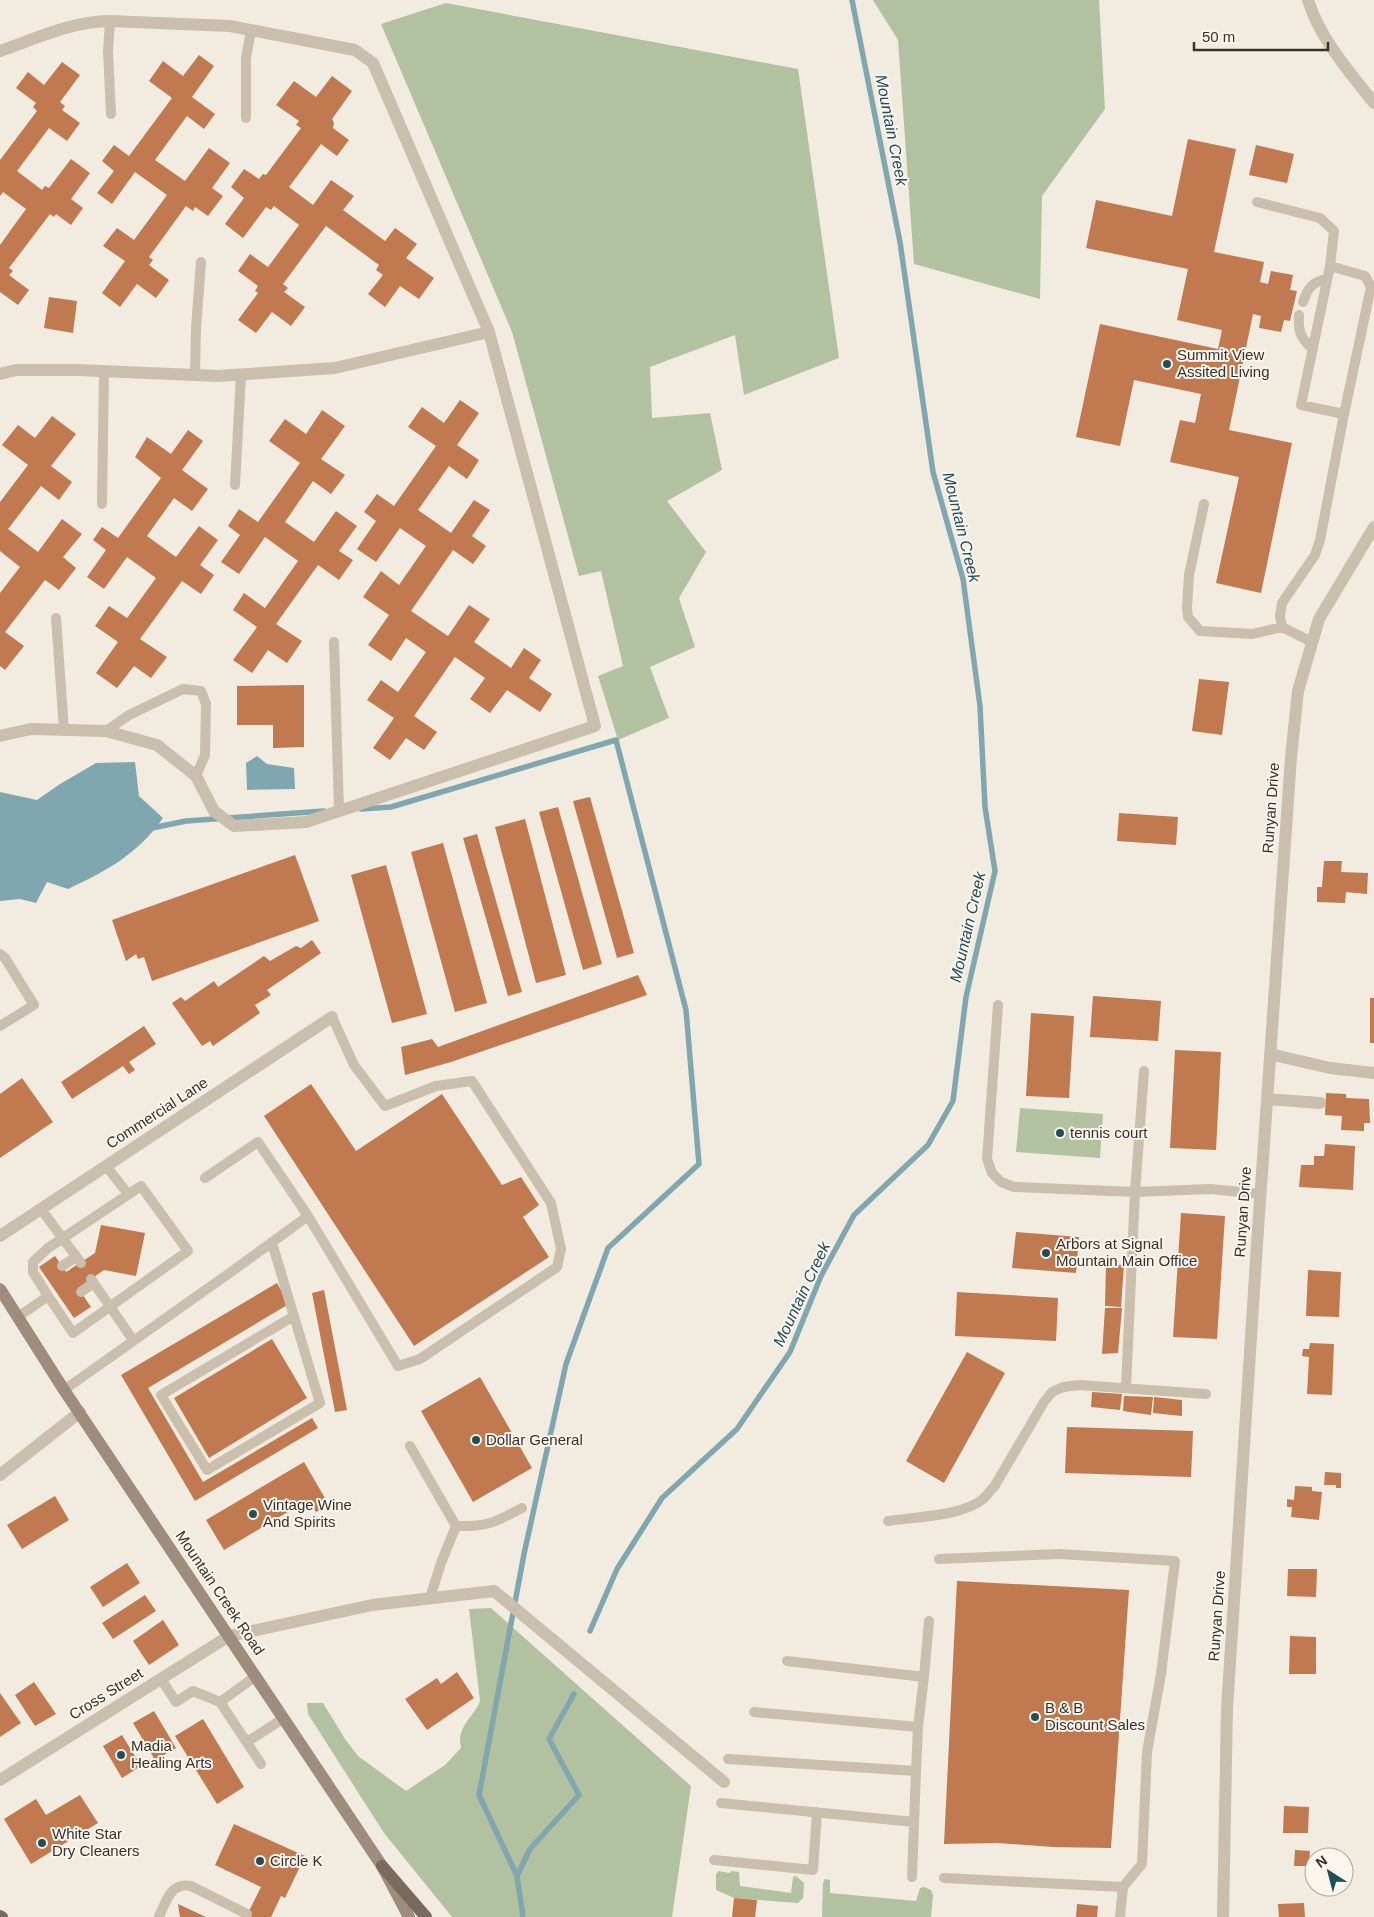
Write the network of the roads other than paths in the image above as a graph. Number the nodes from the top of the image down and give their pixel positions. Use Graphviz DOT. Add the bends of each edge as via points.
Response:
graph roads {
  1 [pos="1308,0"];
  2 [pos="110,21"];
  3 [pos="251,30"];
  4 [pos="0,51"];
  5 [pos="1374,103"];
  6 [pos="112,114"];
  7 [pos="246,118"];
  8 [pos="1256,202"];
  9 [pos="201,262"];
  10 [pos="1330,266"];
  11 [pos="1327,279"];
  12 [pos="1302,302"];
  13 [pos="1300,315"];
  14 [pos="488,332"];
  15 [pos="1313,349"];
  16 [pos="104,371"];
  17 [pos="0,374"];
  18 [pos="241,374"];
  19 [pos="195,375"];
  20 [pos="1344,414"];
  21 [pos="235,485"];
  22 [pos="102,504"];
  23 [pos="1204,504"];
  24 [pos="1374,527"];
  25 [pos="56,618"];
  26 [pos="1282,627"];
  27 [pos="334,642"];
  28 [pos="1312,642"];
  29 [pos="64,730"];
  30 [pos="106,731"];
  31 [pos="0,736"];
  32 [pos="196,776"];
  33 [pos="339,811"];
  34 [pos="0,954"];
  35 [pos="998,1005"];
  36 [pos="332,1017"];
  37 [pos="0,1026"];
  38 [pos="1270,1054"];
  39 [pos="1144,1072"];
  40 [pos="1374,1073"];
  41 [pos="1267,1099"];
  42 [pos="1320,1103"];
  43 [pos="106,1166"];
  44 [pos="205,1178"];
  45 [pos="1135,1192"];
  46 [pos="128,1194"];
  47 [pos="1260,1194"];
  48 [pos="41,1209"];
  49 [pos="308,1216"];
  50 [pos="0,1236"];
  51 [pos="63,1238"];
  52 [pos="272,1242"];
  53 [pos="62,1266"];
  54 [pos="0,1289"];
  55 [pos="81,1292"];
  56 [pos="48,1296"];
  57 [pos="111,1306"];
  58 [pos="294,1316"];
  59 [pos="18,1317"];
  60 [pos="133,1340"];
  61 [pos="1126,1388"];
  62 [pos="64,1390"];
  63 [pos="1206,1394"];
  64 [pos="80,1412"];
  65 [pos="410,1446"];
  66 [pos="0,1475"];
  67 [pos="522,1508"];
  68 [pos="888,1520"];
  69 [pos="456,1526"];
  70 [pos="939,1559"];
  71 [pos="430,1598"];
  72 [pos="928,1621"];
  73 [pos="229,1636"];
  74 [pos="787,1661"];
  75 [pos="256,1676"];
  76 [pos="924,1676"];
  77 [pos="160,1679"];
  78 [pos="220,1702"];
  79 [pos="754,1712"];
  80 [pos="284,1718"];
  81 [pos="918,1727"];
  82 [pos="247,1742"];
  83 [pos="728,1759"];
  84 [pos="261,1764"];
  85 [pos="916,1771"];
  86 [pos="0,1780"];
  87 [pos="724,1782"];
  88 [pos="721,1803"];
  89 [pos="817,1812"];
  90 [pos="914,1822"];
  91 [pos="714,1860"];
  92 [pos="382,1866"];
  93 [pos="912,1877"];
  94 [pos="944,1878"];
  95 [pos="1122,1887"];
  96 [pos="247,1914"];
  97 [pos="160,1917"];
  98 [pos="409,1917"];
  99 [pos="426,1917"];
  100 [pos="1120,1917"];
  101 [pos="1223,1917"];
  1 -- 5 [label="street" via="1312,14 1343,64"];
  2 -- 3 [label="street" via="230,26"];
  2 -- 4 [label="street" via="57,31"];
  2 -- 6 [label="lane" via="108,51"];
  3 -- 7 [label="lane" via="246,58"];
  3 -- 14 [label="street" via="355,50 373,63"];
  8 -- 10 [label="lane" via="1320,218 1334,230"];
  9 -- 19 [label="lane"];
  10 -- 11 [label="lane"];
  10 -- 20 [label="lane" via="1366,276 1371,287"];
  11 -- 12 [label="lane" via="1308,288"];
  11 -- 15 [label="lane"];
  13 -- 15 [label="lane" via="1303,341"];
  14 -- 18 [label="street" via="335,368"];
  14 -- 33 [label="street" via="596,726"];
  15 -- 20 [label="lane" via="1301,406"];
  16 -- 17 [label="street" via="16,370"];
  16 -- 19 [label="street"];
  16 -- 22 [label="lane"];
  18 -- 19 [label="street"];
  18 -- 21 [label="lane"];
  20 -- 26 [label="lane" via="1320,540 1315,555 1282,602"];
  23 -- 26 [label="lane" via="1189,576 1188,617 1200,631 1252,634"];
  24 -- 28 [label="street, Runyan Drive" via="1319,619"];
  25 -- 29 [label="lane"];
  26 -- 28 [label="lane"];
  27 -- 33 [label="lane"];
  28 -- 38 [label="street, Runyan Drive" via="1298,691 1291,757"];
  29 -- 30 [label="street"];
  29 -- 31 [label="street" via="31,729"];
  30 -- 32 [label="street" via="157,745"];
  30 -- 32 [label="lane" via="129,715 183,690 201,692 206,704 206,755"];
  32 -- 33 [label="street" via="214,810 234,826 306,822"];
  34 -- 37 [label="lane" via="34,1004"];
  35 -- 45 [label="lane" via="987,1159 992,1173 1001,1182 1014,1187"];
  36 -- 43 [label="street, Commercial Lane"];
  36 -- 49 [label="lane" via="354,1064 385,1106 436,1086 472,1081 551,1203 561,1249 557,1267 420,1359 398,1366"];
  38 -- 40 [label="street" via="1330,1068"];
  38 -- 41 [label="street, Runyan Drive"];
  39 -- 45 [label="lane"];
  41 -- 42 [label="street"];
  41 -- 47 [label="street, Runyan Drive"];
  43 -- 46 [label="lane"];
  43 -- 48 [label="street, Commercial Lane"];
  44 -- 49 [label="lane" via="258,1142"];
  45 -- 47 [label="lane" via="1210,1189"];
  45 -- 61 [label="lane"];
  46 -- 51 [label="lane"];
  46 -- 57 [label="lane" via="141,1186 188,1251"];
  47 -- 101 [label="street, Runyan Drive" via="1227,1709"];
  48 -- 50 [label="street, Commercial Lane"];
  48 -- 51 [label="lane"];
  49 -- 52 [label="lane"];
  51 -- 53 [label="lane" via="78,1260"];
  51 -- 56 [label="lane" via="33,1262 33,1272 42,1280"];
  52 -- 58 [label="lane"];
  52 -- 60 [label="lane"];
  54 -- 59 [label="main road, Mountain Creek Road"];
  55 -- 57 [label="lane" via="93,1281"];
  56 -- 57 [label="lane" via="60,1306 73,1333"];
  56 -- 59 [label="lane"];
  57 -- 60 [label="lane"];
  58 -- 58 [label="lane" via="320,1403 207,1470 161,1395"];
  59 -- 62 [label="main road, Mountain Creek Road"];
  60 -- 62 [label="lane"];
  61 -- 63 [label="lane"];
  61 -- 68 [label="lane" via="1079,1385 1052,1392 994,1487 983,1499 968,1508 946,1513"];
  62 -- 64 [label="main road, Mountain Creek Road"];
  64 -- 66 [label="street"];
  64 -- 73 [label="main road, Mountain Creek Road"];
  65 -- 69 [label="lane"];
  67 -- 69 [label="lane" via="492,1524"];
  69 -- 71 [label="lane"];
  70 -- 95 [label="lane" via="1058,1554 1175,1561 1147,1752 1142,1864"];
  71 -- 73 [label="street, Cross Street" via="372,1605"];
  71 -- 87 [label="street, Cross Street" via="494,1591"];
  72 -- 76 [label="lane"];
  73 -- 75 [label="main road, Mountain Creek Road"];
  73 -- 77 [label="street, Cross Street"];
  74 -- 76 [label="lane"];
  75 -- 78 [label="lane"];
  75 -- 80 [label="main road, Mountain Creek Road"];
  76 -- 81 [label="lane"];
  77 -- 78 [label="lane" via="176,1702 193,1691"];
  77 -- 86 [label="street, Cross Street"];
  78 -- 82 [label="lane"];
  79 -- 81 [label="lane"];
  80 -- 82 [label="lane"];
  80 -- 92 [label="main road, Mountain Creek Road"];
  81 -- 85 [label="lane"];
  82 -- 84 [label="lane"];
  83 -- 85 [label="lane"];
  85 -- 90 [label="lane"];
  88 -- 89 [label="lane"];
  89 -- 90 [label="lane"];
  89 -- 91 [label="lane" via="813,1870"];
  90 -- 93 [label="lane"];
  92 -- 98 [label="main road, Mountain Creek Road"];
  92 -- 99 [label="main road"];
  94 -- 95 [label="lane"];
  95 -- 100 [label="lane"];
  96 -- 97 [label="lane" via="185,1885 173,1889"];
}
